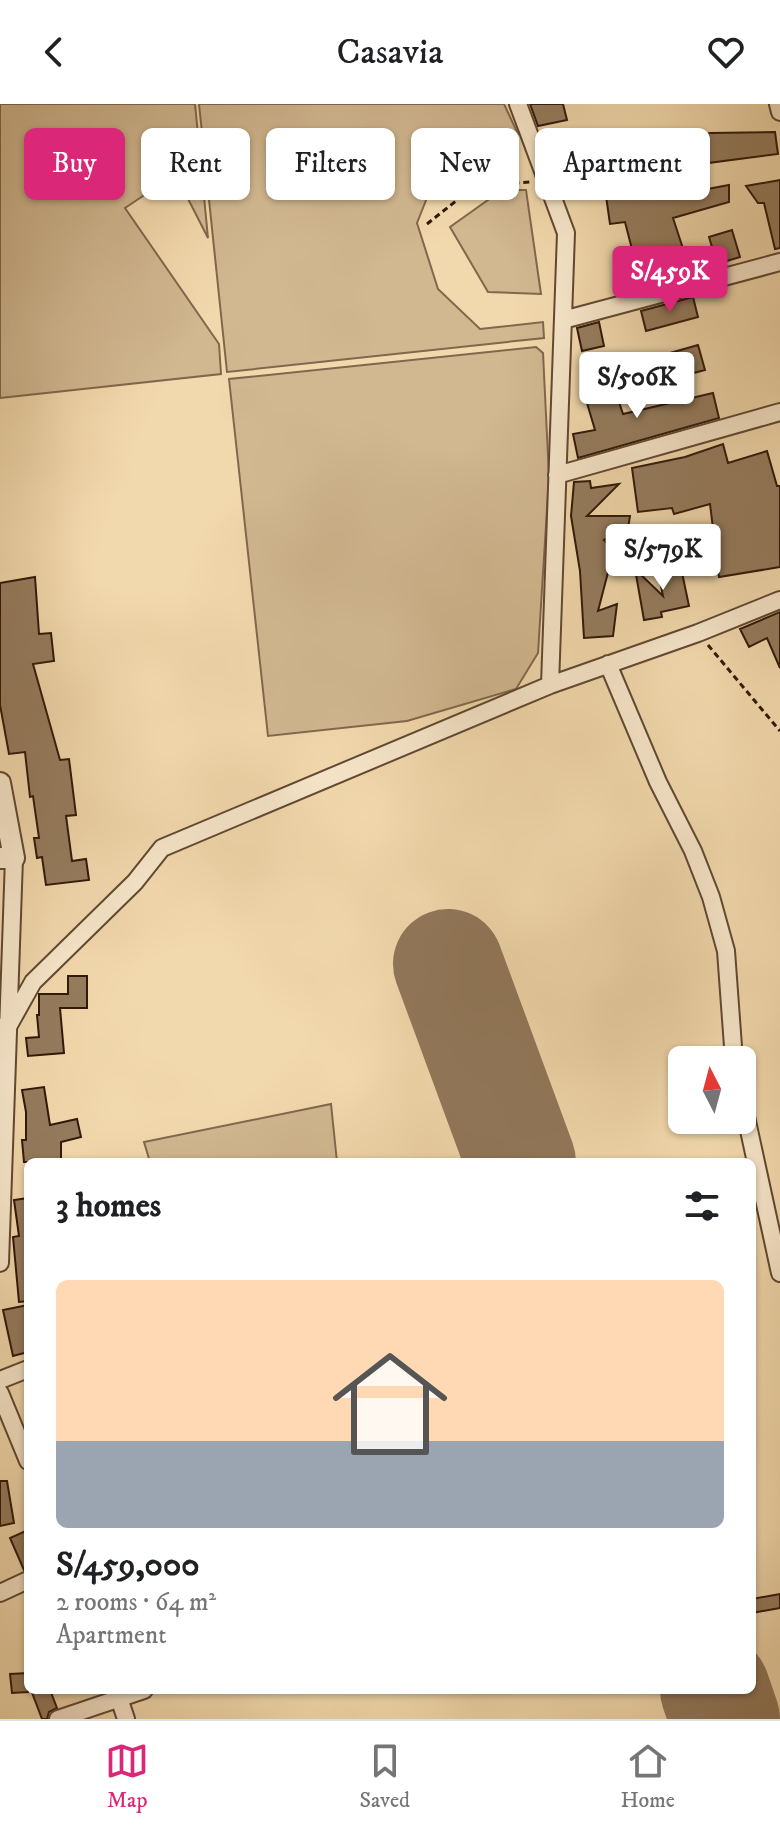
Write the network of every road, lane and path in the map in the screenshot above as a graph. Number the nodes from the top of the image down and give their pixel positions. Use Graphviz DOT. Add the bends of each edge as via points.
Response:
graph roads {
  1 [pos="518,104"];
  2 [pos="778,104"];
  3 [pos="780,112"];
  4 [pos="535,151"];
  5 [pos="535,182"];
  6 [pos="553,200"];
  7 [pos="427,224"];
  8 [pos="780,262"];
  9 [pos="563,320"];
  10 [pos="780,412"];
  11 [pos="557,475"];
  12 [pos="780,600"];
  13 [pos="698,633"];
  14 [pos="608,664"];
  15 [pos="550,685"];
  16 [pos="780,731"];
  17 [pos="0,783"];
  18 [pos="7,858"];
  19 [pos="5,1026"];
  20 [pos="733,1046"];
  21 [pos="750,1134"];
  22 [pos="755,1158"];
  23 [pos="756,1162"];
  24 [pos="0,1263"];
  25 [pos="780,1273"];
  26 [pos="24,1371"];
  27 [pos="0,1380"];
  28 [pos="0,1393"];
  29 [pos="24,1451"];
  30 [pos="24,1582"];
  31 [pos="0,1593"];
  32 [pos="118,1694"];
  33 [pos="58,1719"];
  34 [pos="126,1719"];
  1 -- 4 [label="street"];
  2 -- 3 [label="street"];
  5 -- 7 [label="path" via="476,185"];
  6 -- 9 [label="street" via="566,233"];
  8 -- 9 [label="street"];
  9 -- 11 [label="street"];
  10 -- 11 [label="street"];
  11 -- 15 [label="street"];
  12 -- 13 [label="street"];
  13 -- 14 [label="street"];
  13 -- 16 [label="path"];
  14 -- 15 [label="street"];
  14 -- 20 [label="street" via="711,897 726,951"];
  15 -- 19 [label="street" via="162,848 135,882 33,982"];
  17 -- 18 [label="street"];
  18 -- 19 [label="street"];
  19 -- 24 [label="street"];
  21 -- 22 [label="street"];
  23 -- 25 [label="street"];
  26 -- 27 [label="street"];
  28 -- 29 [label="street"];
  30 -- 31 [label="street"];
  32 -- 33 [label="street"];
  32 -- 34 [label="street"];
}
